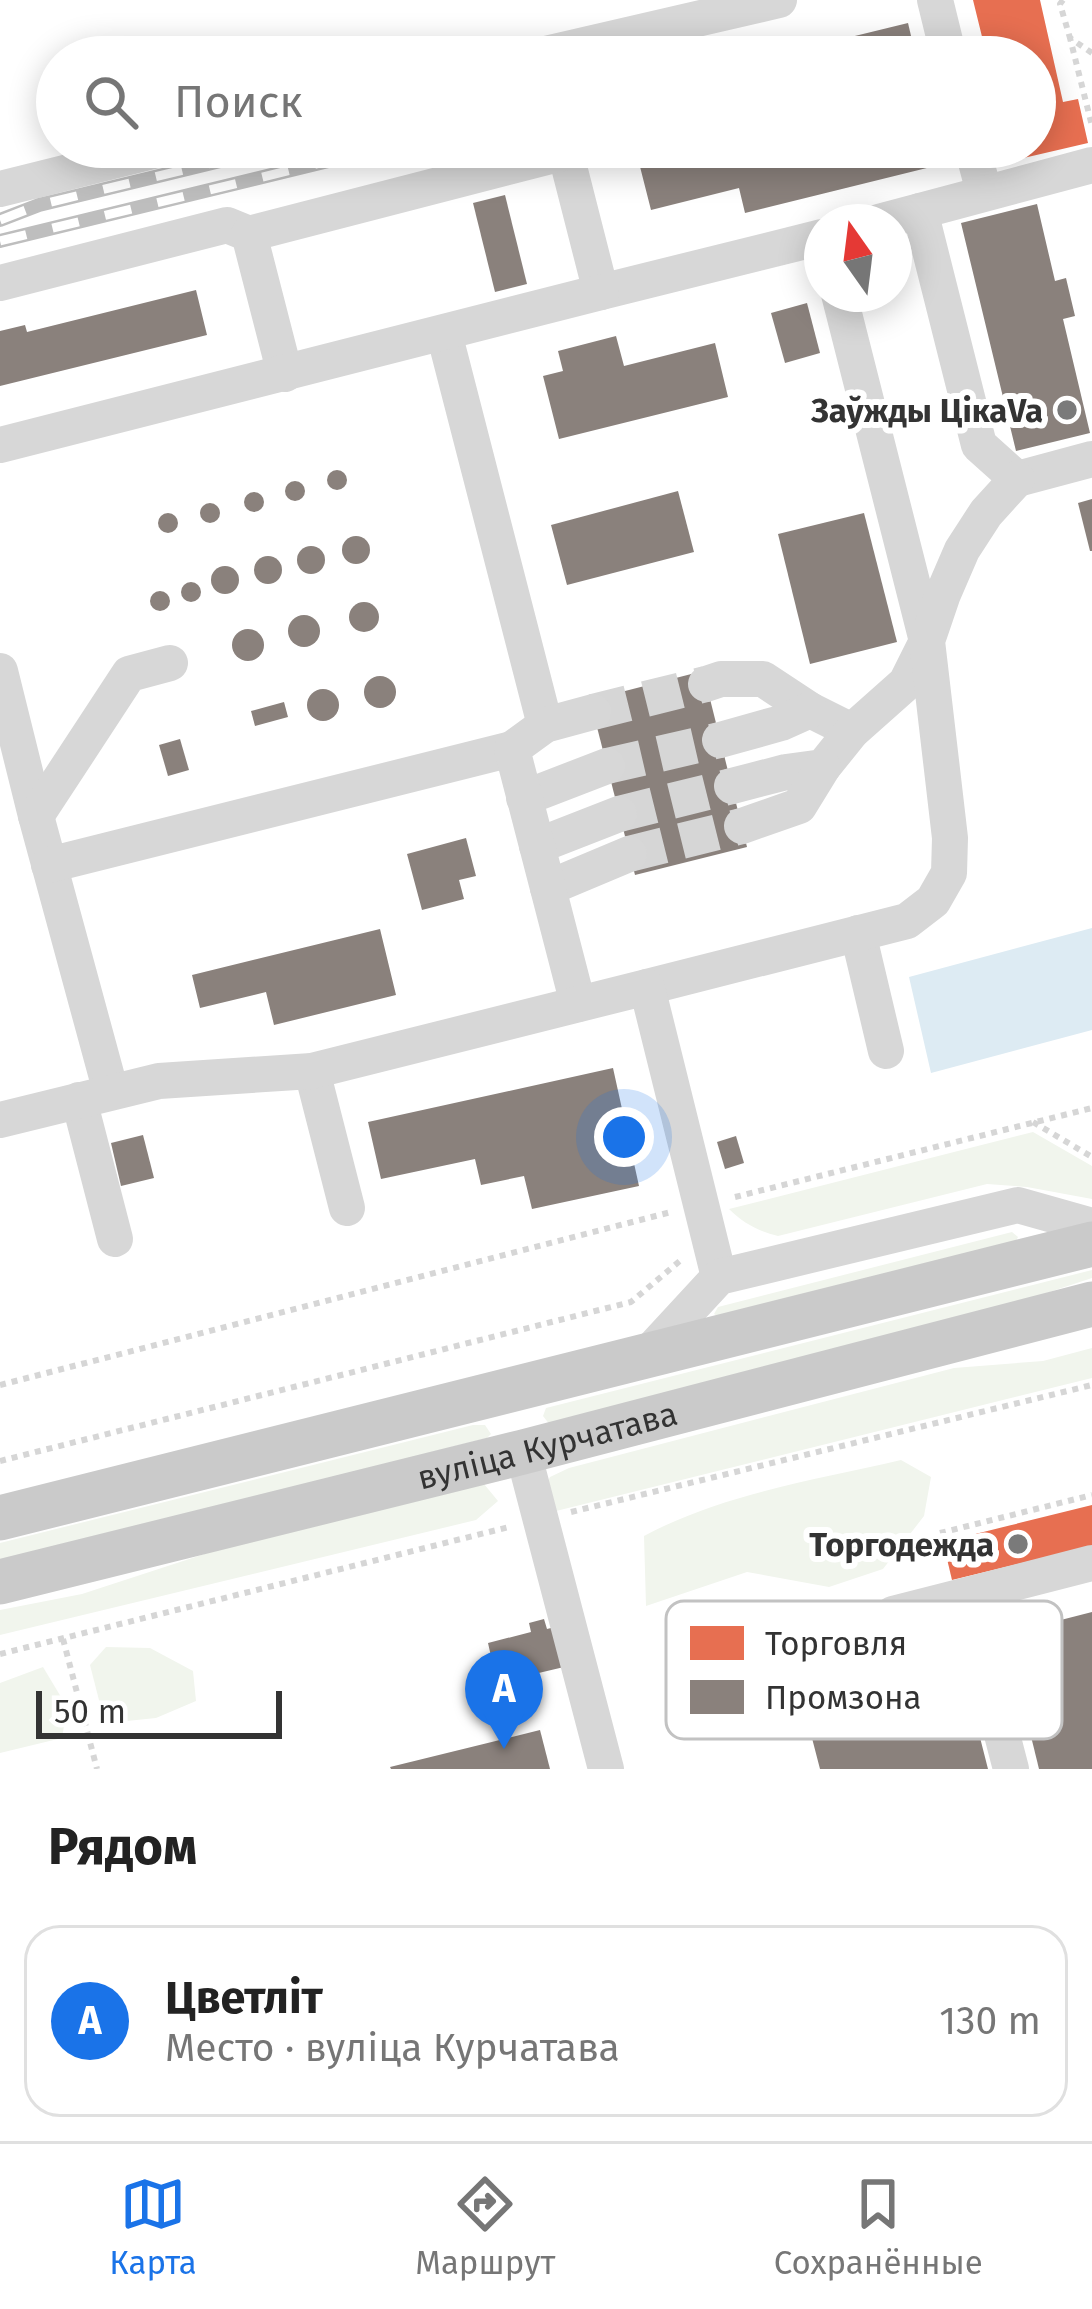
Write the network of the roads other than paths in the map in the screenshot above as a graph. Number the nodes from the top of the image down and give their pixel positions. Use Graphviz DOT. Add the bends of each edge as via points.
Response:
graph roads {
  1 [pos="779,0"];
  2 [pos="935,0"];
  3 [pos="624,36"];
  4 [pos="944,36"];
  5 [pos="1092,165"];
  6 [pos="85,168"];
  7 [pos="496,168"];
  8 [pos="570,168"];
  9 [pos="978,168"];
  10 [pos="0,189"];
  11 [pos="984,192"];
  12 [pos="920,212"];
  13 [pos="912,214"];
  14 [pos="249,233"];
  15 [pos="804,241"];
  16 [pos="0,283"];
  17 [pos="602,292"];
  18 [pos="844,312"];
  19 [pos="444,333"];
  20 [pos="285,374"];
  21 [pos="0,445"];
  22 [pos="1092,459"];
  23 [pos="1017,479"];
  24 [pos="927,641"];
  25 [pos="170,663"];
  26 [pos="0,670"];
  27 [pos="706,683"];
  28 [pos="810,710"];
  29 [pos="593,712"];
  30 [pos="545,725"];
  31 [pos="853,731"];
  32 [pos="721,740"];
  33 [pos="512,749"];
  34 [pos="607,766"];
  35 [pos="823,767"];
  36 [pos="732,787"];
  37 [pos="524,798"];
  38 [pos="619,814"];
  39 [pos="35,816"];
  40 [pos="742,826"];
  41 [pos="537,846"];
  42 [pos="629,854"];
  43 [pos="49,865"];
  44 [pos="548,888"];
  45 [pos="858,934"];
  46 [pos="647,987"];
  47 [pos="578,1004"];
  48 [pos="886,1051"];
  49 [pos="312,1071"];
  50 [pos="95,1096"];
  51 [pos="0,1120"];
  52 [pos="346,1208"];
  53 [pos="1092,1226"];
  54 [pos="115,1239"];
  55 [pos="1092,1244"];
  56 [pos="718,1277"];
  57 [pos="1092,1304"];
  58 [pos="647,1355"];
  59 [pos="508,1392"];
  60 [pos="524,1452"];
  61 [pos="0,1518"];
  62 [pos="1092,1563"];
  63 [pos="0,1582"];
  64 [pos="967,1596"];
  65 [pos="946,1601"];
  66 [pos="968,1601"];
  67 [pos="1003,1739"];
  68 [pos="606,1769"];
  69 [pos="1011,1769"];
  1 -- 3 [label="lane"];
  2 -- 4 [label="lane"];
  5 -- 11 [label="lane"];
  6 -- 10 [label="lane"];
  7 -- 14 [label="lane"];
  8 -- 17 [label="lane"];
  9 -- 11 [label="lane"];
  11 -- 12 [label="lane"];
  12 -- 13 [label="lane"];
  12 -- 23 [label="lane" via="979,445"];
  14 -- 16 [label="lane" via="227,225"];
  14 -- 20 [label="lane"];
  15 -- 17 [label="lane"];
  17 -- 19 [label="lane"];
  18 -- 24 [label="lane"];
  19 -- 20 [label="lane"];
  19 -- 30 [label="lane"];
  20 -- 21 [label="lane"];
  22 -- 23 [label="lane"];
  23 -- 24 [label="lane" via="962,550"];
  24 -- 31 [label="lane" via="906,682"];
  24 -- 45 [label="lane" via="949,873 933,901 907,921"];
  25 -- 39 [label="lane" via="129,674"];
  26 -- 39 [label="lane"];
  27 -- 28 [label="lane" via="763,679"];
  28 -- 31 [label="lane"];
  28 -- 32 [label="lane"];
  29 -- 30 [label="lane"];
  30 -- 33 [label="lane"];
  31 -- 35 [label="lane"];
  33 -- 37 [label="lane"];
  33 -- 43 [label="lane"];
  34 -- 37 [label="lane"];
  35 -- 36 [label="lane"];
  35 -- 40 [label="lane" via="799,806"];
  37 -- 41 [label="lane"];
  38 -- 41 [label="lane"];
  39 -- 43 [label="lane"];
  41 -- 44 [label="lane"];
  42 -- 44 [label="lane"];
  43 -- 50 [label="lane"];
  44 -- 47 [label="lane"];
  45 -- 46 [label="lane"];
  45 -- 48 [label="lane"];
  46 -- 47 [label="lane"];
  46 -- 56 [label="lane" via="698,1222"];
  47 -- 49 [label="lane"];
  49 -- 50 [label="lane" via="159,1081"];
  49 -- 52 [label="lane"];
  50 -- 51 [label="lane"];
  50 -- 54 [label="lane"];
  53 -- 56 [label="lane" via="1018,1204"];
  55 -- 58 [label="main road, вуліца Курчатава"];
  56 -- 58 [label="lane"];
  57 -- 60 [label="main road, вуліца Курчатава"];
  58 -- 59 [label="main road, вуліца Курчатава"];
  59 -- 60 [label="main road"];
  59 -- 61 [label="main road, вуліца Курчатава"];
  60 -- 63 [label="main road, вуліца Курчатава"];
  60 -- 68 [label="lane"];
  62 -- 64 [label="lane"];
  64 -- 65 [label="lane"];
  64 -- 66 [label="lane"];
  67 -- 69 [label="lane"];
}
